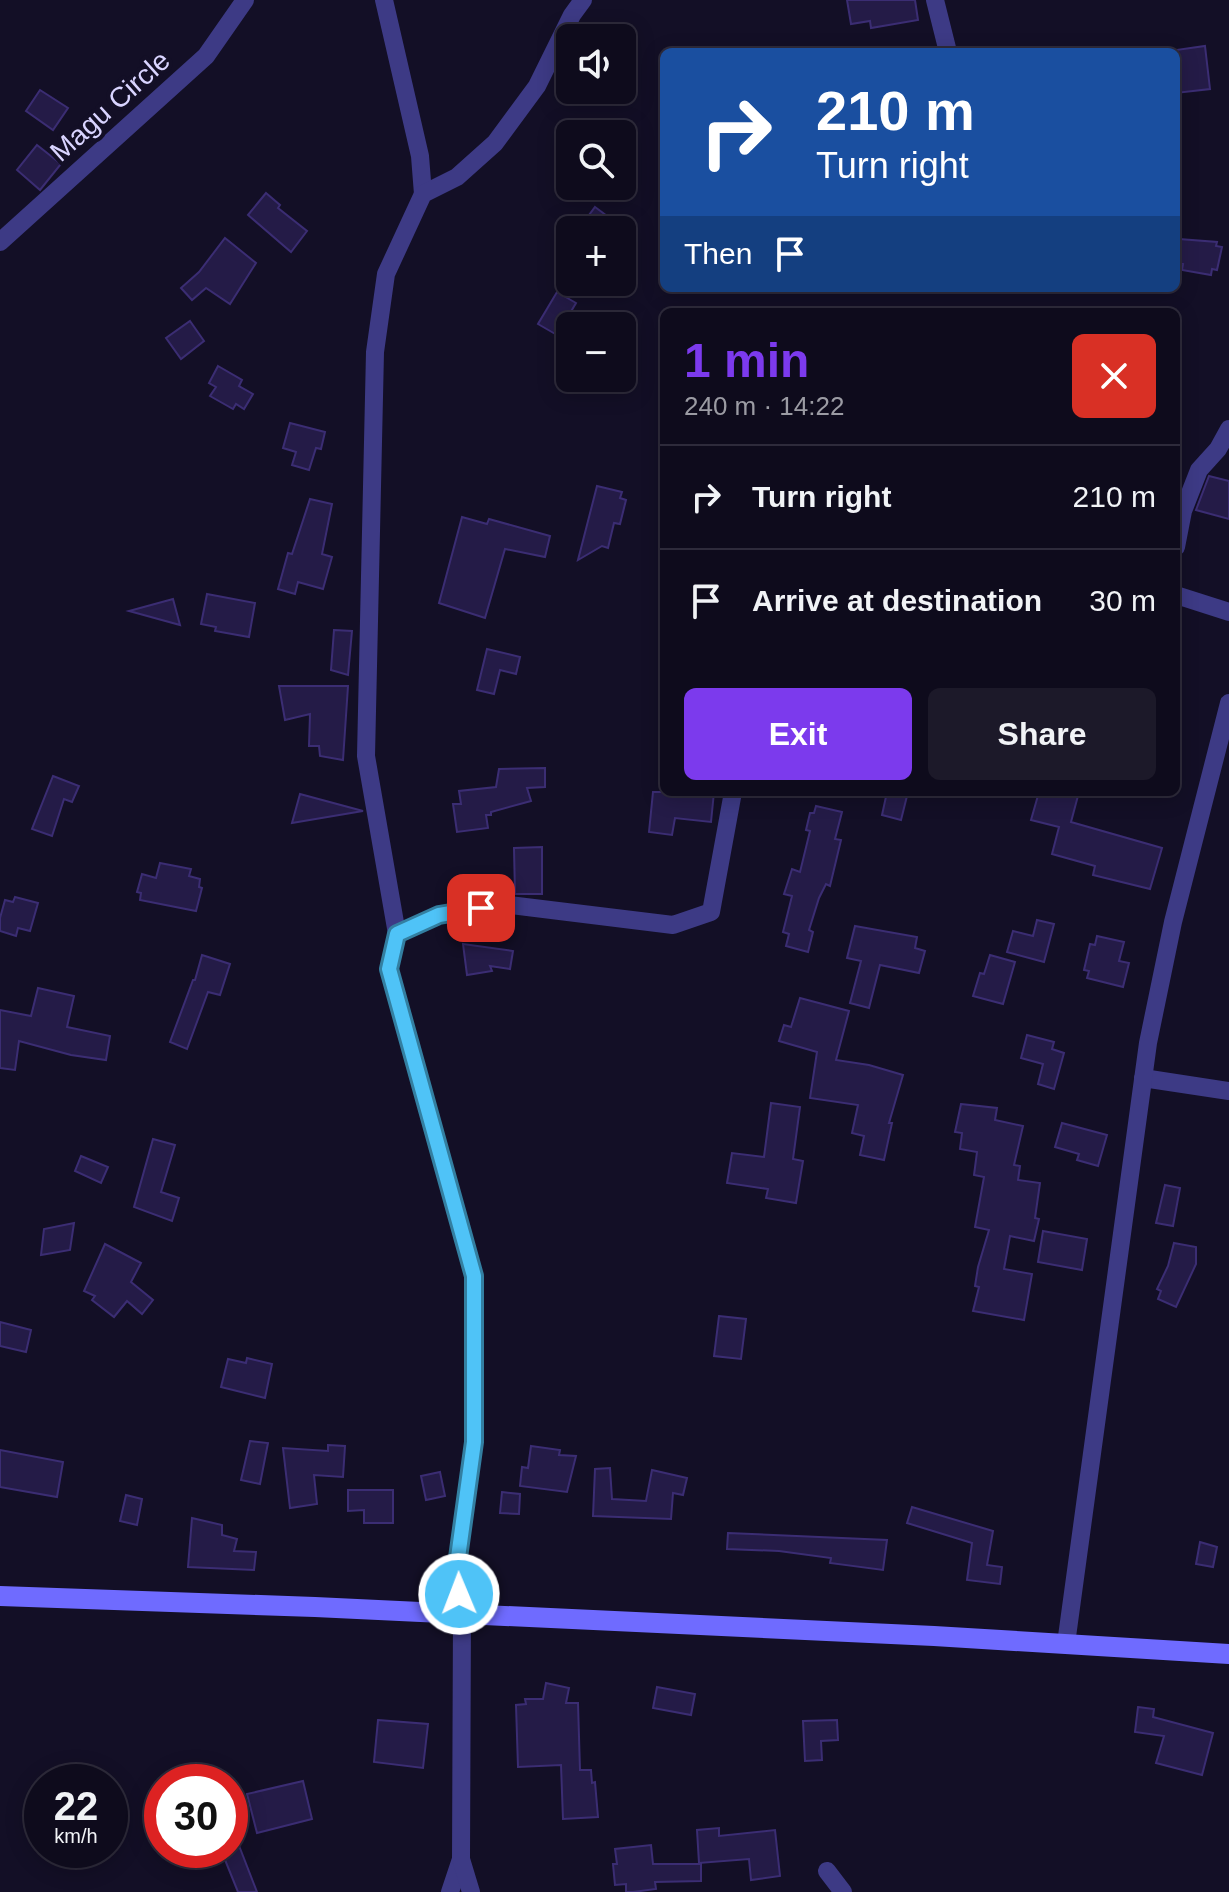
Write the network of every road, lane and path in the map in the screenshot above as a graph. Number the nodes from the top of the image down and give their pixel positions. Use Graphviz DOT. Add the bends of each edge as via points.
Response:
graph roads {
  1 [pos="245,0"];
  2 [pos="384,0"];
  3 [pos="583,0"];
  4 [pos="935,0"];
  5 [pos="947,48"];
  6 [pos="423,194"];
  7 [pos="0,242"];
  8 [pos="1229,429"];
  9 [pos="1180,526"];
  10 [pos="1180,596"];
  11 [pos="1229,612"];
  12 [pos="1229,703"];
  13 [pos="732,796"];
  14 [pos="397,934"];
  15 [pos="1143,1078"];
  16 [pos="1229,1091"];
  17 [pos="0,1596"];
  18 [pos="462,1615"];
  19 [pos="1066,1644"];
  20 [pos="1229,1654"];
  21 [pos="461,1859"];
  22 [pos="827,1871"];
  23 [pos="450,1892"];
  24 [pos="471,1892"];
  25 [pos="843,1892"];
  1 -- 7 [label="street, Magu Circle" via="206,56"];
  2 -- 6 [label="street" via="420,156"];
  3 -- 6 [label="street" via="537,86 495,143 457,177"];
  4 -- 5 [label="street"];
  6 -- 14 [label="street" via="386,274 375,352 366,756"];
  8 -- 9 [label="street" via="1199,470"];
  10 -- 11 [label="street"];
  12 -- 15 [label="street" via="1173,922"];
  13 -- 14 [label="street" via="711,912 673,925 502,904 439,915"];
  14 -- 18 [label="street" via="389,969 474,1276 474,1442 456,1572"];
  15 -- 16 [label="street"];
  15 -- 19 [label="street"];
  17 -- 18 [label="main road"];
  18 -- 19 [label="main road"];
  18 -- 21 [label="street"];
  19 -- 20 [label="main road"];
  21 -- 23 [label="street"];
  21 -- 24 [label="street"];
  22 -- 25 [label="street"];
}
